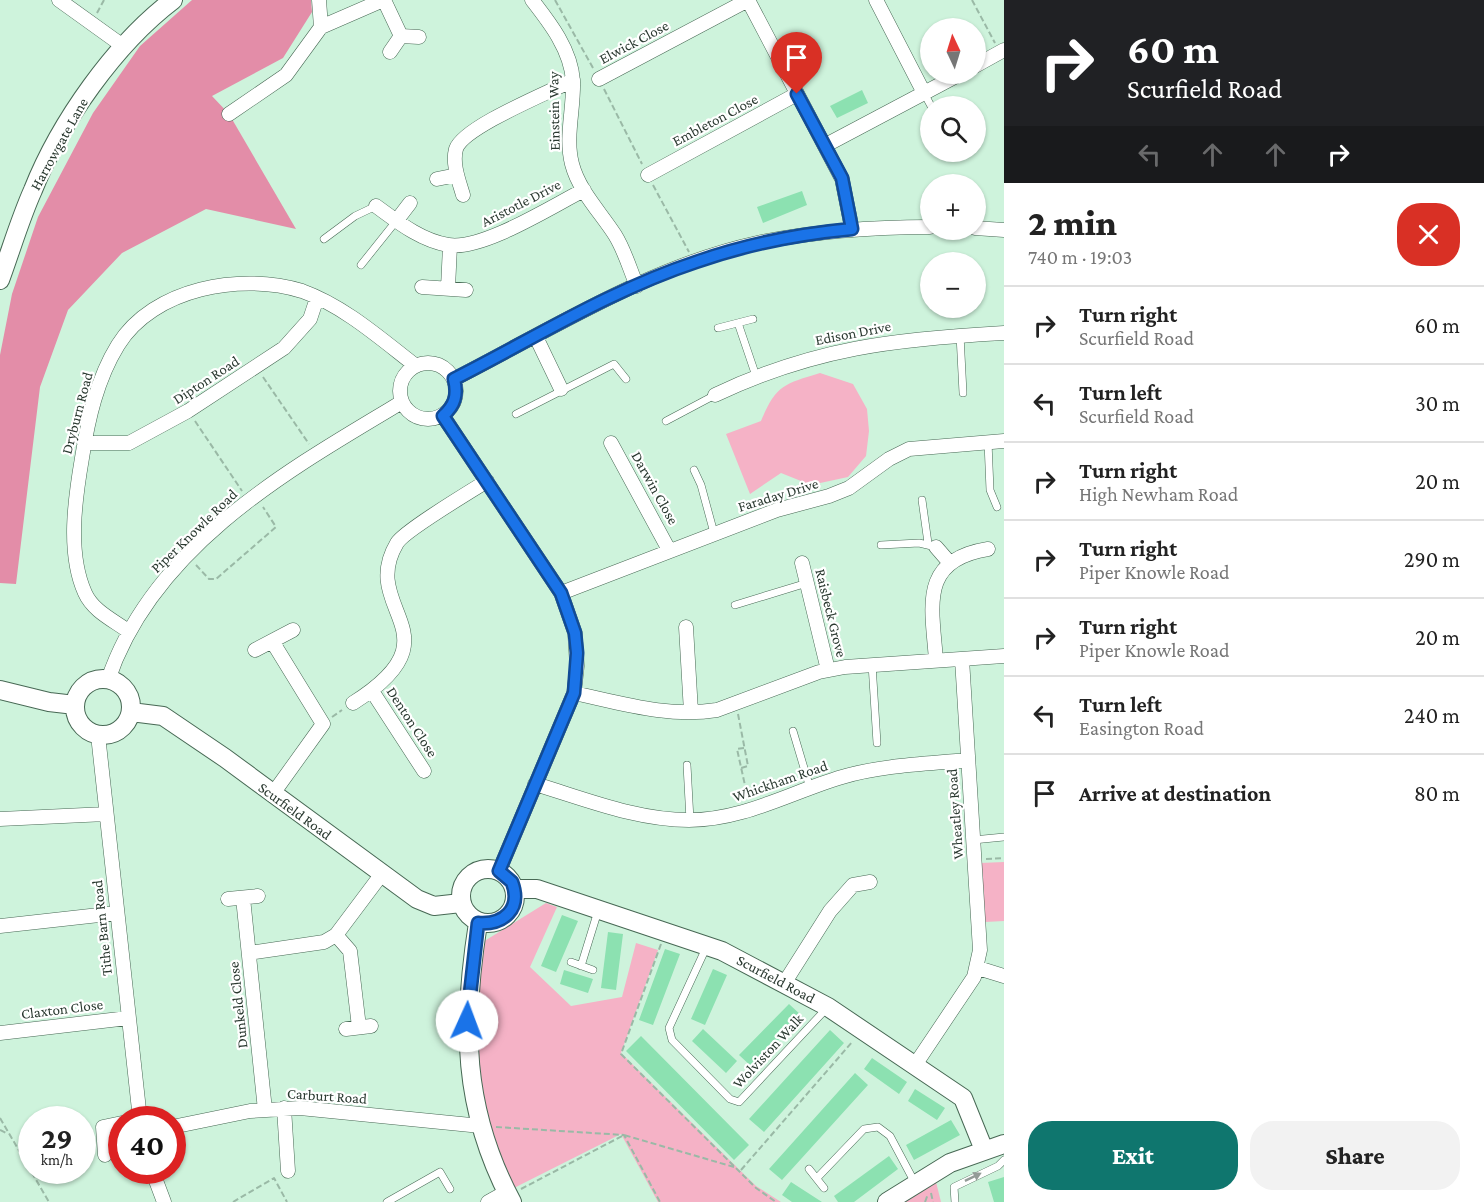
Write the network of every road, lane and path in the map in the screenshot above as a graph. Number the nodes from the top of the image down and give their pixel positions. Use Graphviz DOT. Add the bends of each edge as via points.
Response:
graph roads {
  1 [pos="59,0"];
  2 [pos="173,0"];
  3 [pos="319,0"];
  4 [pos="383,0"];
  5 [pos="532,0"];
  6 [pos="555,0"];
  7 [pos="748,0"];
  8 [pos="876,0"];
  9 [pos="972,0"];
  10 [pos="321,27"];
  11 [pos="401,36"];
  12 [pos="419,37"];
  13 [pos="123,46"];
  14 [pos="1002,51"];
  15 [pos="390,52"];
  16 [pos="986,60"];
  17 [pos="599,79"];
  18 [pos="573,80"];
  19 [pos="941,84"];
  20 [pos="924,93"];
  21 [pos="797,94"];
  22 [pos="926,96"];
  23 [pos="229,114"];
  24 [pos="826,146"];
  25 [pos="457,175"];
  26 [pos="648,175"];
  27 [pos="437,180"];
  28 [pos="584,190"];
  29 [pos="463,195"];
  30 [pos="410,203"];
  31 [pos="376,206"];
  32 [pos="397,220"];
  33 [pos="920,227"];
  34 [pos="852,229"];
  35 [pos="986,229"];
  36 [pos="1004,230"];
  37 [pos="324,239"];
  38 [pos="450,246"];
  39 [pos="694,262"];
  40 [pos="361,265"];
  41 [pos="0,280"];
  42 [pos="637,286"];
  43 [pos="422,287"];
  44 [pos="448,288"];
  45 [pos="466,290"];
  46 [pos="317,298"];
  47 [pos="753,319"];
  48 [pos="738,323"];
  49 [pos="718,328"];
  50 [pos="1004,333"];
  51 [pos="960,335"];
  52 [pos="536,337"];
  53 [pos="416,366"];
  54 [pos="256,368"];
  55 [pos="756,376"];
  56 [pos="454,379"];
  57 [pos="626,379"];
  58 [pos="561,389"];
  59 [pos="963,393"];
  60 [pos="714,395"];
  61 [pos="402,402"];
  62 [pos="188,411"];
  63 [pos="516,414"];
  64 [pos="443,416"];
  65 [pos="666,421"];
  66 [pos="1004,441"];
  67 [pos="988,442"];
  68 [pos="84,443"];
  69 [pos="611,443"];
  70 [pos="315,453"];
  71 [pos="694,470"];
  72 [pos="487,481"];
  73 [pos="252,498"];
  74 [pos="922,500"];
  75 [pos="997,507"];
  76 [pos="714,533"];
  77 [pos="881,545"];
  78 [pos="932,545"];
  79 [pos="988,549"];
  80 [pos="669,550"];
  81 [pos="188,556"];
  82 [pos="949,562"];
  83 [pos="802,563"];
  84 [pos="807,583"];
  85 [pos="561,593"];
  86 [pos="735,605"];
  87 [pos="686,627"];
  88 [pos="293,630"];
  89 [pos="128,631"];
  90 [pos="272,642"];
  91 [pos="255,650"];
  92 [pos="1004,656"];
  93 [pos="962,659"];
  94 [pos="936,660"];
  95 [pos="872,664"];
  96 [pos="828,670"];
  97 [pos="108,680"];
  98 [pos="0,690"];
  99 [pos="372,691"];
  100 [pos="574,693"];
  101 [pos="353,703"];
  102 [pos="735,703"];
  103 [pos="75,705"];
  104 [pos="130,712"];
  105 [pos="691,712"];
  106 [pos="323,724"];
  107 [pos="793,731"];
  108 [pos="98,735"];
  109 [pos="877,743"];
  110 [pos="744,748"];
  111 [pos="968,760"];
  112 [pos="687,765"];
  113 [pos="741,768"];
  114 [pos="425,772"];
  115 [pos="535,784"];
  116 [pos="810,788"];
  117 [pos="272,795"];
  118 [pos="750,811"];
  119 [pos="106,814"];
  120 [pos="0,819"];
  121 [pos="690,820"];
  122 [pos="1004,837"];
  123 [pos="974,840"];
  124 [pos="1004,858"];
  125 [pos="975,860"];
  126 [pos="499,871"];
  127 [pos="381,875"];
  128 [pos="871,883"];
  129 [pos="515,889"];
  130 [pos="258,896"];
  131 [pos="243,898"];
  132 [pos="228,900"];
  133 [pos="460,903"];
  134 [pos="599,909"];
  135 [pos="117,913"];
  136 [pos="478,923"];
  137 [pos="0,926"];
  138 [pos="666,930"];
  139 [pos="336,935"];
  140 [pos="707,945"];
  141 [pos="249,953"];
  142 [pos="571,962"];
  143 [pos="581,966"];
  144 [pos="978,968"];
  145 [pos="593,970"];
  146 [pos="1004,976"];
  147 [pos="785,982"];
  148 [pos="828,1007"];
  149 [pos="128,1018"];
  150 [pos="358,1027"];
  151 [pos="863,1030"];
  152 [pos="0,1033"];
  153 [pos="915,1065"];
  154 [pos="138,1106"];
  155 [pos="284,1108"];
  156 [pos="265,1110"];
  157 [pos="0,1118"];
  158 [pos="186,1124"];
  159 [pos="108,1126"];
  160 [pos="481,1126"];
  161 [pos="0,1130"];
  162 [pos="10,1135"];
  163 [pos="624,1135"];
  164 [pos="999,1152"];
  165 [pos="105,1155"];
  166 [pos="737,1168"];
  167 [pos="809,1169"];
  168 [pos="287,1171"];
  169 [pos="740,1171"];
  170 [pos="817,1178"];
  171 [pos="915,1183"];
  172 [pos="157,1184"];
  173 [pos="824,1188"];
  174 [pos="450,1189"];
  175 [pos="509,1196"];
  176 [pos="49,1202"];
  177 [pos="164,1202"];
  178 [pos="233,1202"];
  179 [pos="287,1202"];
  180 [pos="387,1202"];
  181 [pos="488,1202"];
  182 [pos="660,1202"];
  183 [pos="776,1202"];
  184 [pos="887,1202"];
  185 [pos="955,1202"];
  1 -- 13 [label="street"];
  2 -- 13 [label="street, Harrowgate Lane"];
  3 -- 10 [label="street"];
  4 -- 10 [label="street"];
  4 -- 11 [label="street"];
  5 -- 18 [label="street, Einstein Way" via="551,24 568,57"];
  6 -- 17 [label="path"];
  7 -- 17 [label="street, Elwick Close"];
  7 -- 21 [label="street"];
  8 -- 20 [label="street"];
  9 -- 14 [label="path"];
  10 -- 23 [label="street" via="286,75"];
  11 -- 12 [label="street"];
  11 -- 15 [label="street"];
  13 -- 41 [label="street, Harrowgate Lane" via="78,104 33,188"];
  14 -- 16 [label="street"];
  17 -- 26 [label="path"];
  18 -- 25 [label="street" via="471,132 456,149"];
  18 -- 28 [label="street, Einstein Way" via="569,139 572,165"];
  19 -- 20 [label="street"];
  20 -- 22 [label="lane"];
  20 -- 24 [label="street"];
  21 -- 24 [label="street"];
  21 -- 26 [label="street, Embleton Close"];
  24 -- 34 [label="street" via="842,178"];
  25 -- 27 [label="street"];
  25 -- 29 [label="street"];
  26 -- 39 [label="path"];
  28 -- 38 [label="street, Aristotle Drive" via="486,240"];
  28 -- 42 [label="street, Einstein Way" via="617,238"];
  30 -- 32 [label="street"];
  31 -- 32 [label="street, Aristotle Drive"];
  31 -- 37 [label="lane"];
  32 -- 38 [label="street, Aristotle Drive" via="412,232"];
  32 -- 40 [label="lane"];
  33 -- 34 [label="street"];
  34 -- 39 [label="street" via="755,244"];
  35 -- 36 [label="street"];
  38 -- 44 [label="street"];
  39 -- 42 [label="street"];
  42 -- 52 [label="street"];
  43 -- 44 [label="street"];
  44 -- 45 [label="street"];
  46 -- 53 [label="street, Dryburn Road" via="361,323"];
  46 -- 54 [label="street, Dipton Road" via="310,318 284,348"];
  46 -- 68 [label="street, Dryburn Road" via="270,283 230,282 186,293 149,313 119,343 100,379"];
  47 -- 48 [label="lane"];
  48 -- 49 [label="lane"];
  48 -- 55 [label="lane"];
  50 -- 51 [label="street, Edison Drive"];
  51 -- 55 [label="street, Edison Drive" via="858,347 811,357"];
  51 -- 59 [label="lane"];
  52 -- 56 [label="street"];
  52 -- 58 [label="street"];
  53 -- 56 [label="street" via="439,365"];
  53 -- 61 [label="street" via="401,382"];
  54 -- 62 [label="street, Dipton Road"];
  54 -- 70 [label="path"];
  55 -- 60 [label="street, Edison Drive"];
  56 -- 64 [label="street" via="456,399"];
  57 -- 58 [label="lane" via="614,364"];
  58 -- 63 [label="lane"];
  60 -- 65 [label="lane"];
  61 -- 64 [label="street" via="420,418"];
  61 -- 70 [label="street, Piper Knowle Road"];
  62 -- 68 [label="street, Dipton Road" via="129,443"];
  62 -- 73 [label="path"];
  64 -- 72 [label="street"];
  66 -- 67 [label="street, Faraday Drive"];
  67 -- 75 [label="lane" via="990,490"];
  67 -- 76 [label="street, Faraday Drive" via="909,449 849,488"];
  68 -- 89 [label="street, Dryburn Road" via="77,485 78,575 95,608"];
  69 -- 80 [label="street, Darwin Close"];
  70 -- 73 [label="street, Piper Knowle Road"];
  71 -- 76 [label="lane"];
  72 -- 85 [label="street"];
  72 -- 99 [label="street" via="397,541 388,566 387,585 405,629 405,641 397,667"];
  73 -- 81 [label="street, Piper Knowle Road"];
  73 -- 81 [label="path" via="276,527 216,579 209,579"];
  74 -- 78 [label="lane"];
  76 -- 80 [label="street, Faraday Drive"];
  77 -- 78 [label="lane"];
  78 -- 82 [label="street"];
  79 -- 82 [label="street" via="965,553"];
  80 -- 85 [label="street, Faraday Drive"];
  81 -- 89 [label="street, Piper Knowle Road" via="159,587"];
  82 -- 94 [label="street" via="936,581 932,601"];
  83 -- 84 [label="street, Raisbeck Grove"];
  84 -- 86 [label="lane"];
  84 -- 96 [label="street, Raisbeck Grove"];
  85 -- 100 [label="street" via="575,633"];
  87 -- 105 [label="street"];
  88 -- 90 [label="street"];
  89 -- 97 [label="street, Piper Knowle Road"];
  90 -- 91 [label="street"];
  90 -- 106 [label="street"];
  92 -- 93 [label="street"];
  93 -- 94 [label="street"];
  93 -- 111 [label="street, Wheatley Road"];
  94 -- 95 [label="street"];
  95 -- 96 [label="street"];
  95 -- 109 [label="lane"];
  96 -- 102 [label="street"];
  97 -- 103 [label="street" via="90,682 77,696"];
  97 -- 104 [label="street" via="126,691"];
  98 -- 103 [label="street"];
  99 -- 101 [label="street"];
  99 -- 114 [label="street, Denton Close"];
  100 -- 105 [label="street" via="662,712"];
  100 -- 115 [label="street"];
  101 -- 106 [label="path"];
  102 -- 105 [label="street" via="717,710"];
  102 -- 110 [label="path"];
  103 -- 108 [label="street" via="80,725"];
  104 -- 108 [label="street" via="119,730"];
  104 -- 117 [label="street, Scurfield Road" via="163,716"];
  106 -- 117 [label="street"];
  107 -- 116 [label="lane"];
  108 -- 119 [label="street, Tithe Barn Road"];
  110 -- 113 [label="path" via="738,749"];
  110 -- 113 [label="path" via="748,766"];
  111 -- 116 [label="street, Whickham Road" via="887,767"];
  111 -- 123 [label="street, Wheatley Road"];
  112 -- 121 [label="lane"];
  113 -- 118 [label="path"];
  115 -- 121 [label="street, Whickham Road" via="625,812"];
  115 -- 126 [label="street"];
  116 -- 118 [label="street, Whickham Road"];
  117 -- 127 [label="street, Scurfield Road"];
  118 -- 121 [label="street, Whickham Road"];
  119 -- 120 [label="street"];
  119 -- 135 [label="street, Tithe Barn Road"];
  122 -- 123 [label="lane"];
  123 -- 125 [label="street, Wheatley Road"];
  124 -- 125 [label="path"];
  125 -- 144 [label="street, Wheatley Road"];
  126 -- 129 [label="street"];
  126 -- 133 [label="street" via="487,868 467,878"];
  127 -- 133 [label="street, Scurfield Road" via="434,906"];
  127 -- 139 [label="street"];
  128 -- 147 [label="street" via="853,885 830,910"];
  129 -- 134 [label="street, Scurfield Road" via="537,889"];
  129 -- 136 [label="street" via="515,903 506,919"];
  130 -- 131 [label="street"];
  131 -- 132 [label="street"];
  131 -- 141 [label="street, Dunkeld Close"];
  133 -- 136 [label="street"];
  134 -- 138 [label="street, Scurfield Road"];
  134 -- 143 [label="lane"];
  135 -- 137 [label="street"];
  135 -- 149 [label="street, Tithe Barn Road"];
  136 -- 160 [label="street" via="467,1021 472,1086"];
  138 -- 140 [label="street, Scurfield Road"];
  138 -- 166 [label="path" via="621,1054"];
  139 -- 141 [label="street" via="324,942"];
  139 -- 150 [label="street" via="350,951"];
  140 -- 147 [label="street, Scurfield Road"];
  140 -- 148 [label="lane, Wolviston Walk" via="669,1028 672,1040 730,1099 740,1102"];
  141 -- 156 [label="street, Dunkeld Close"];
  142 -- 143 [label="lane"];
  143 -- 145 [label="lane"];
  144 -- 146 [label="street"];
  144 -- 153 [label="street"];
  147 -- 148 [label="street, Scurfield Road"];
  148 -- 151 [label="street, Scurfield Road"];
  149 -- 152 [label="street, Claxton Close"];
  149 -- 154 [label="street, Tithe Barn Road"];
  151 -- 153 [label="street, Scurfield Road"];
  151 -- 169 [label="path"];
  153 -- 164 [label="street, Scurfield Road" via="963,1098"];
  155 -- 156 [label="street, Carburt Road"];
  155 -- 160 [label="street, Carburt Road"];
  155 -- 168 [label="street"];
  156 -- 158 [label="street, Carburt Road"];
  157 -- 162 [label="path"];
  159 -- 165 [label="street" via="103,1127"];
  160 -- 163 [label="path"];
  160 -- 175 [label="street"];
  161 -- 162 [label="path"];
  162 -- 176 [label="path"];
  163 -- 166 [label="path"];
  163 -- 175 [label="path"];
  163 -- 182 [label="path"];
  164 -- 171 [label="street" via="950,1163"];
  185 -- 164 [label="lane, one-way" via="954,1187 998,1166"];
  166 -- 169 [label="path"];
  167 -- 170 [label="lane"];
  169 -- 183 [label="path"];
  170 -- 171 [label="lane" via="864,1130 878,1127 890,1137"];
  170 -- 173 [label="lane"];
  171 -- 184 [label="street"];
  172 -- 177 [label="street"];
  174 -- 180 [label="lane" via="440,1172"];
  175 -- 181 [label="street"];
  178 -- 179 [label="path" via="274,1178"];
}
